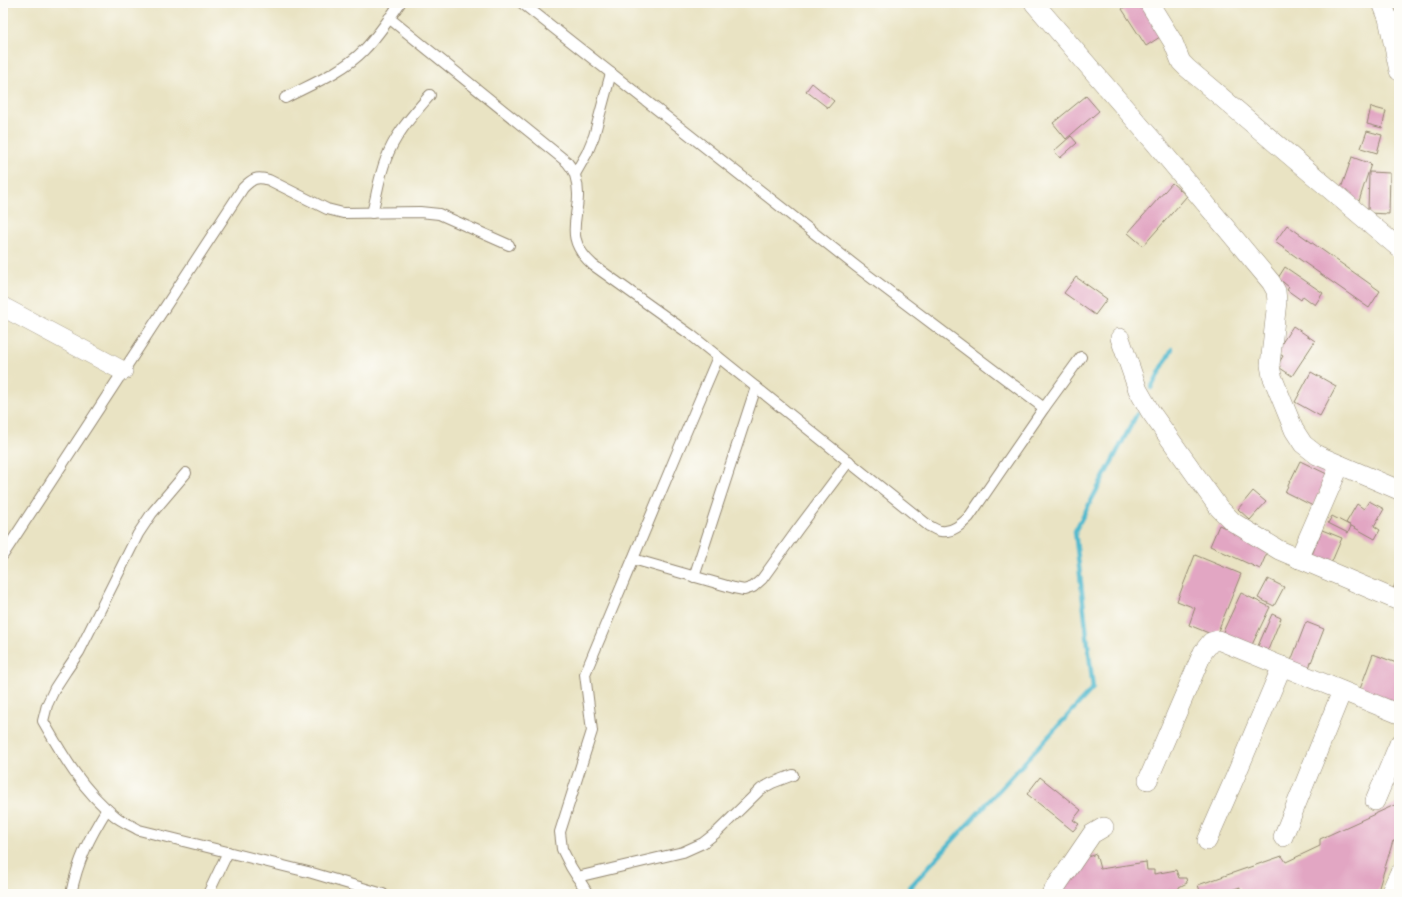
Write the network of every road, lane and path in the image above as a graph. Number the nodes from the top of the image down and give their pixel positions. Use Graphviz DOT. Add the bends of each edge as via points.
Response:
graph roads {
  1 [pos="400,3"];
  2 [pos="522,3"];
  3 [pos="1034,3"];
  4 [pos="1149,3"];
  5 [pos="1382,3"];
  6 [pos="389,18"];
  7 [pos="1399,70"];
  8 [pos="611,73"];
  9 [pos="430,95"];
  10 [pos="285,98"];
  11 [pos="575,174"];
  12 [pos="372,213"];
  13 [pos="509,246"];
  14 [pos="1399,248"];
  15 [pos="3,307"];
  16 [pos="1120,338"];
  17 [pos="718,357"];
  18 [pos="1082,357"];
  19 [pos="123,372"];
  20 [pos="756,387"];
  21 [pos="1044,408"];
  22 [pos="849,461"];
  23 [pos="1340,465"];
  24 [pos="186,473"];
  25 [pos="1399,490"];
  26 [pos="3,555"];
  27 [pos="633,559"];
  28 [pos="1299,559"];
  29 [pos="694,577"];
  30 [pos="1399,601"];
  31 [pos="1282,666"];
  32 [pos="1342,690"];
  33 [pos="1399,714"];
  34 [pos="1399,744"];
  35 [pos="793,775"];
  36 [pos="1148,780"];
  37 [pos="1375,801"];
  38 [pos="107,809"];
  39 [pos="1104,827"];
  40 [pos="1283,837"];
  41 [pos="1207,841"];
  42 [pos="228,852"];
  43 [pos="1399,874"];
  44 [pos="577,877"];
  45 [pos="71,894"];
  46 [pos="208,894"];
  47 [pos="383,894"];
  48 [pos="588,894"];
  49 [pos="1051,894"];
  50 [pos="1390,894"];
  1 -- 6 [label="lane"];
  2 -- 8 [label="lane"];
  3 -- 23 [label="street" via="1271,282 1276,291 1277,301 1270,365 1272,376 1294,430 1303,444 1317,455"];
  4 -- 14 [label="street" via="1173,42 1181,62 1187,68"];
  5 -- 7 [label="street" via="1388,18"];
  6 -- 10 [label="lane" via="352,61"];
  6 -- 11 [label="lane" via="556,152"];
  8 -- 11 [label="lane" via="594,136"];
  8 -- 21 [label="lane" via="857,267"];
  9 -- 12 [label="lane" via="396,137 386,159"];
  11 -- 17 [label="lane" via="578,190 574,234 576,245 583,256"];
  12 -- 13 [label="lane" via="439,214"];
  12 -- 19 [label="lane" via="343,213 327,209 269,180 251,180"];
  15 -- 19 [label="street"];
  16 -- 28 [label="street" via="1138,390 1150,411 1219,508 1233,522"];
  17 -- 20 [label="lane"];
  17 -- 27 [label="lane"];
  18 -- 21 [label="lane"];
  19 -- 26 [label="lane"];
  20 -- 22 [label="lane"];
  20 -- 29 [label="lane"];
  21 -- 22 [label="lane" via="969,517 960,526 949,531 940,531 929,526"];
  22 -- 29 [label="lane" via="762,579 753,587 744,590"];
  23 -- 25 [label="street"];
  23 -- 28 [label="street"];
  24 -- 38 [label="lane" via="138,534 79,652 55,688 43,721 90,794"];
  27 -- 29 [label="lane"];
  27 -- 44 [label="lane" via="585,674 592,731 560,832 562,849"];
  28 -- 30 [label="street"];
  31 -- 32 [label="street"];
  31 -- 36 [label="street" via="1218,640 1211,642 1203,652"];
  31 -- 41 [label="street"];
  32 -- 33 [label="street"];
  32 -- 40 [label="street"];
  34 -- 37 [label="street"];
  35 -- 44 [label="lane" via="761,789 703,843 683,852"];
  38 -- 42 [label="lane" via="139,830"];
  38 -- 45 [label="lane" via="90,837 76,871"];
  39 -- 49 [label="street" via="1092,834"];
  42 -- 46 [label="lane"];
  42 -- 47 [label="lane"];
  43 -- 50 [label="street"];
  44 -- 48 [label="lane"];
}
